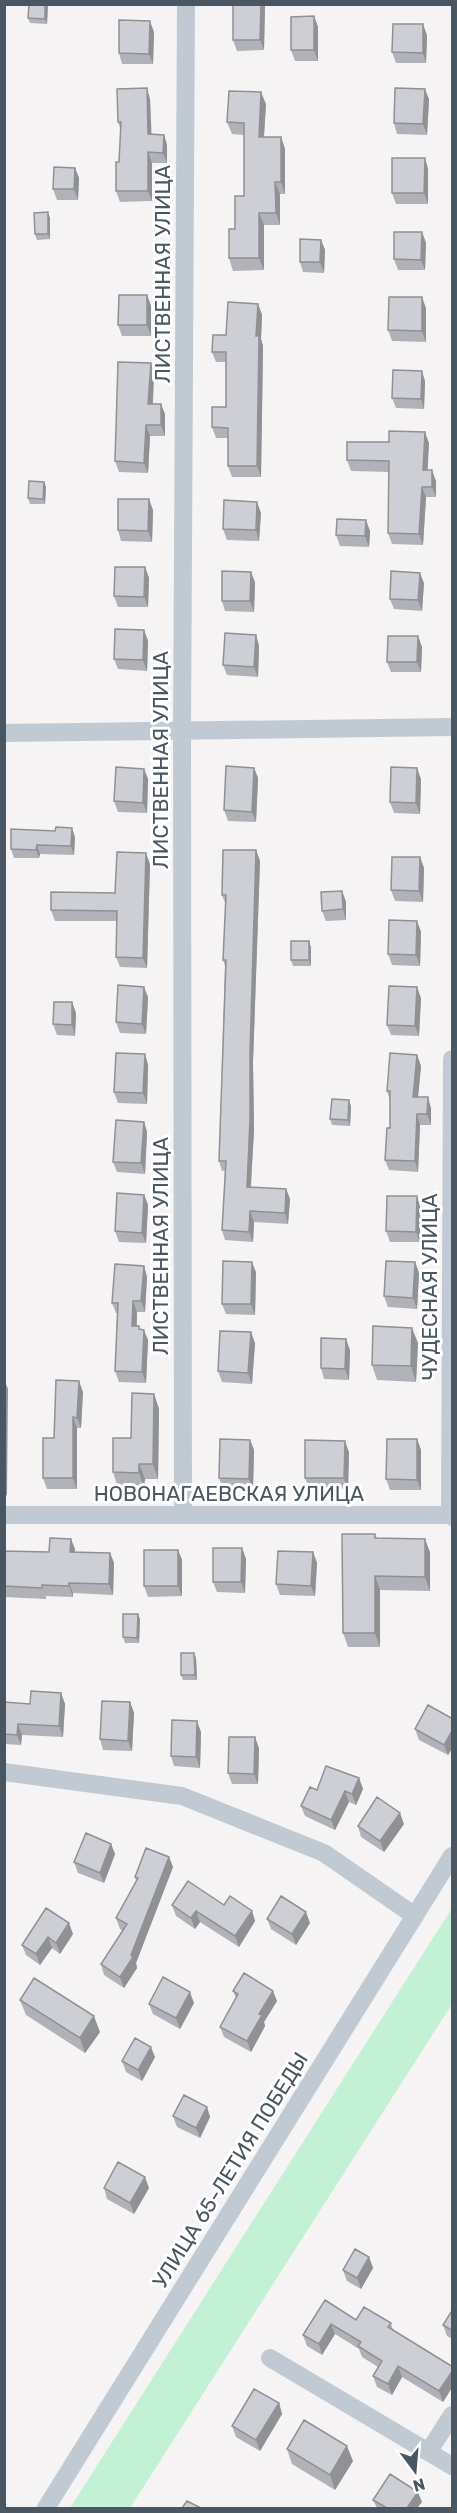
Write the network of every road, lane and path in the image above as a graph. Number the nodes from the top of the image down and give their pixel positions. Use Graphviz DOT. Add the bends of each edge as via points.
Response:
graph roads {
  1 [pos="186,4"];
  2 [pos="453,727"];
  3 [pos="182,731"];
  4 [pos="4,733"];
  5 [pos="453,1059"];
  6 [pos="4,1515"];
  7 [pos="183,1515"];
  8 [pos="451,1516"];
  9 [pos="4,1772"];
  10 [pos="453,1856"];
  11 [pos="415,1916"];
  12 [pos="270,2358"];
  13 [pos="453,2415"];
  14 [pos="429,2451"];
  15 [pos="453,2466"];
  16 [pos="46,2508"];
  1 -- 3 [label="street, ЛИСТВЕННАЯ УЛИЦА"];
  2 -- 3 [label="street"];
  3 -- 4 [label="street"];
  3 -- 7 [label="street, ЛИСТВЕННАЯ УЛИЦА"];
  5 -- 8 [label="street, ЧУДЕСНАЯ УЛИЦА"];
  6 -- 7 [label="street, НОВОНАГАЕВСКАЯ УЛИЦА"];
  7 -- 8 [label="street, НОВОНАГАЕВСКАЯ УЛИЦА"];
  9 -- 11 [label="street" via="182,1796 324,1853"];
  10 -- 11 [label="street, УЛИЦА 65-ЛЕТИЯ ПОБЕДЫ"];
  11 -- 16 [label="street, УЛИЦА 65-ЛЕТИЯ ПОБЕДЫ"];
  12 -- 14 [label="street"];
  13 -- 14 [label="street"];
  14 -- 15 [label="street"];
}
